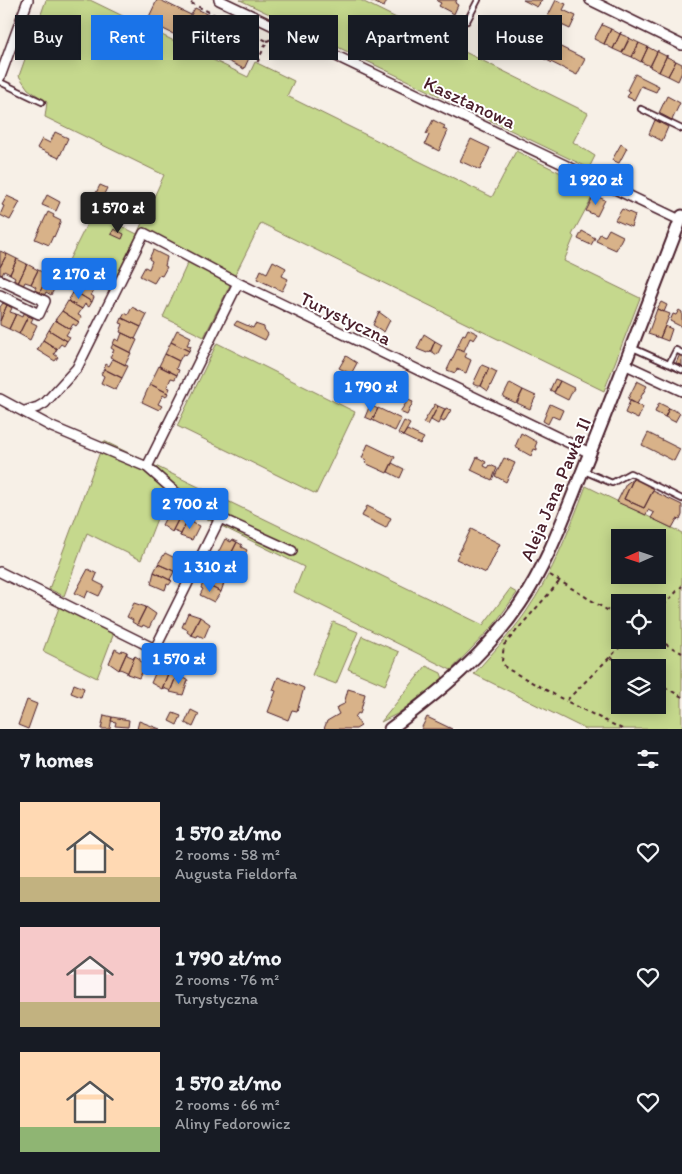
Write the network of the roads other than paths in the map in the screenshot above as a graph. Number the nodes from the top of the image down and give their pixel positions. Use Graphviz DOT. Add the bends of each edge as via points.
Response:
graph roads {
  1 [pos="28,0"];
  2 [pos="219,0"];
  3 [pos="478,0"];
  4 [pos="590,0"];
  5 [pos="468,19"];
  6 [pos="682,45"];
  7 [pos="0,77"];
  8 [pos="0,82"];
  9 [pos="42,102"];
  10 [pos="641,109"];
  11 [pos="682,129"];
  12 [pos="681,218"];
  13 [pos="0,280"];
  14 [pos="238,283"];
  15 [pos="0,295"];
  16 [pos="631,347"];
  17 [pos="682,353"];
  18 [pos="624,364"];
  19 [pos="669,364"];
  20 [pos="682,370"];
  21 [pos="682,391"];
  22 [pos="0,399"];
  23 [pos="24,411"];
  24 [pos="590,453"];
  25 [pos="147,467"];
  26 [pos="583,470"];
  27 [pos="682,499"];
  28 [pos="220,518"];
  29 [pos="292,551"];
  30 [pos="0,572"];
  31 [pos="155,649"];
  32 [pos="195,666"];
  33 [pos="390,729"];
  1 -- 7 [label="street"];
  2 -- 12 [label="street, Kasztanowa"];
  3 -- 5 [label="lane"];
  4 -- 6 [label="street"];
  8 -- 9 [label="lane"];
  10 -- 11 [label="lane"];
  12 -- 16 [label="street, Aleja Jana Pawła II"];
  13 -- 15 [label="street" via="45,301 39,314"];
  14 -- 23 [label="street, Turystyczna" via="144,234 76,368 45,403"];
  14 -- 24 [label="street, Turystyczna"];
  14 -- 25 [label="street"];
  16 -- 18 [label="street, Aleja Jana Pawła II"];
  16 -- 19 [label="lane"];
  17 -- 19 [label="lane" via="676,350"];
  18 -- 21 [label="street"];
  18 -- 24 [label="street, Aleja Jana Pawła II"];
  19 -- 20 [label="lane"];
  22 -- 23 [label="street"];
  23 -- 25 [label="street" via="52,427"];
  24 -- 26 [label="street, Aleja Jana Pawła II"];
  25 -- 28 [label="street" via="182,498"];
  26 -- 27 [label="lane" via="612,483 630,473"];
  26 -- 33 [label="street, Aleja Jana Pawła II" via="540,570 520,604 477,656 426,703"];
  28 -- 29 [label="street"];
  28 -- 31 [label="street"];
  30 -- 31 [label="street"];
  31 -- 32 [label="street"];
}
